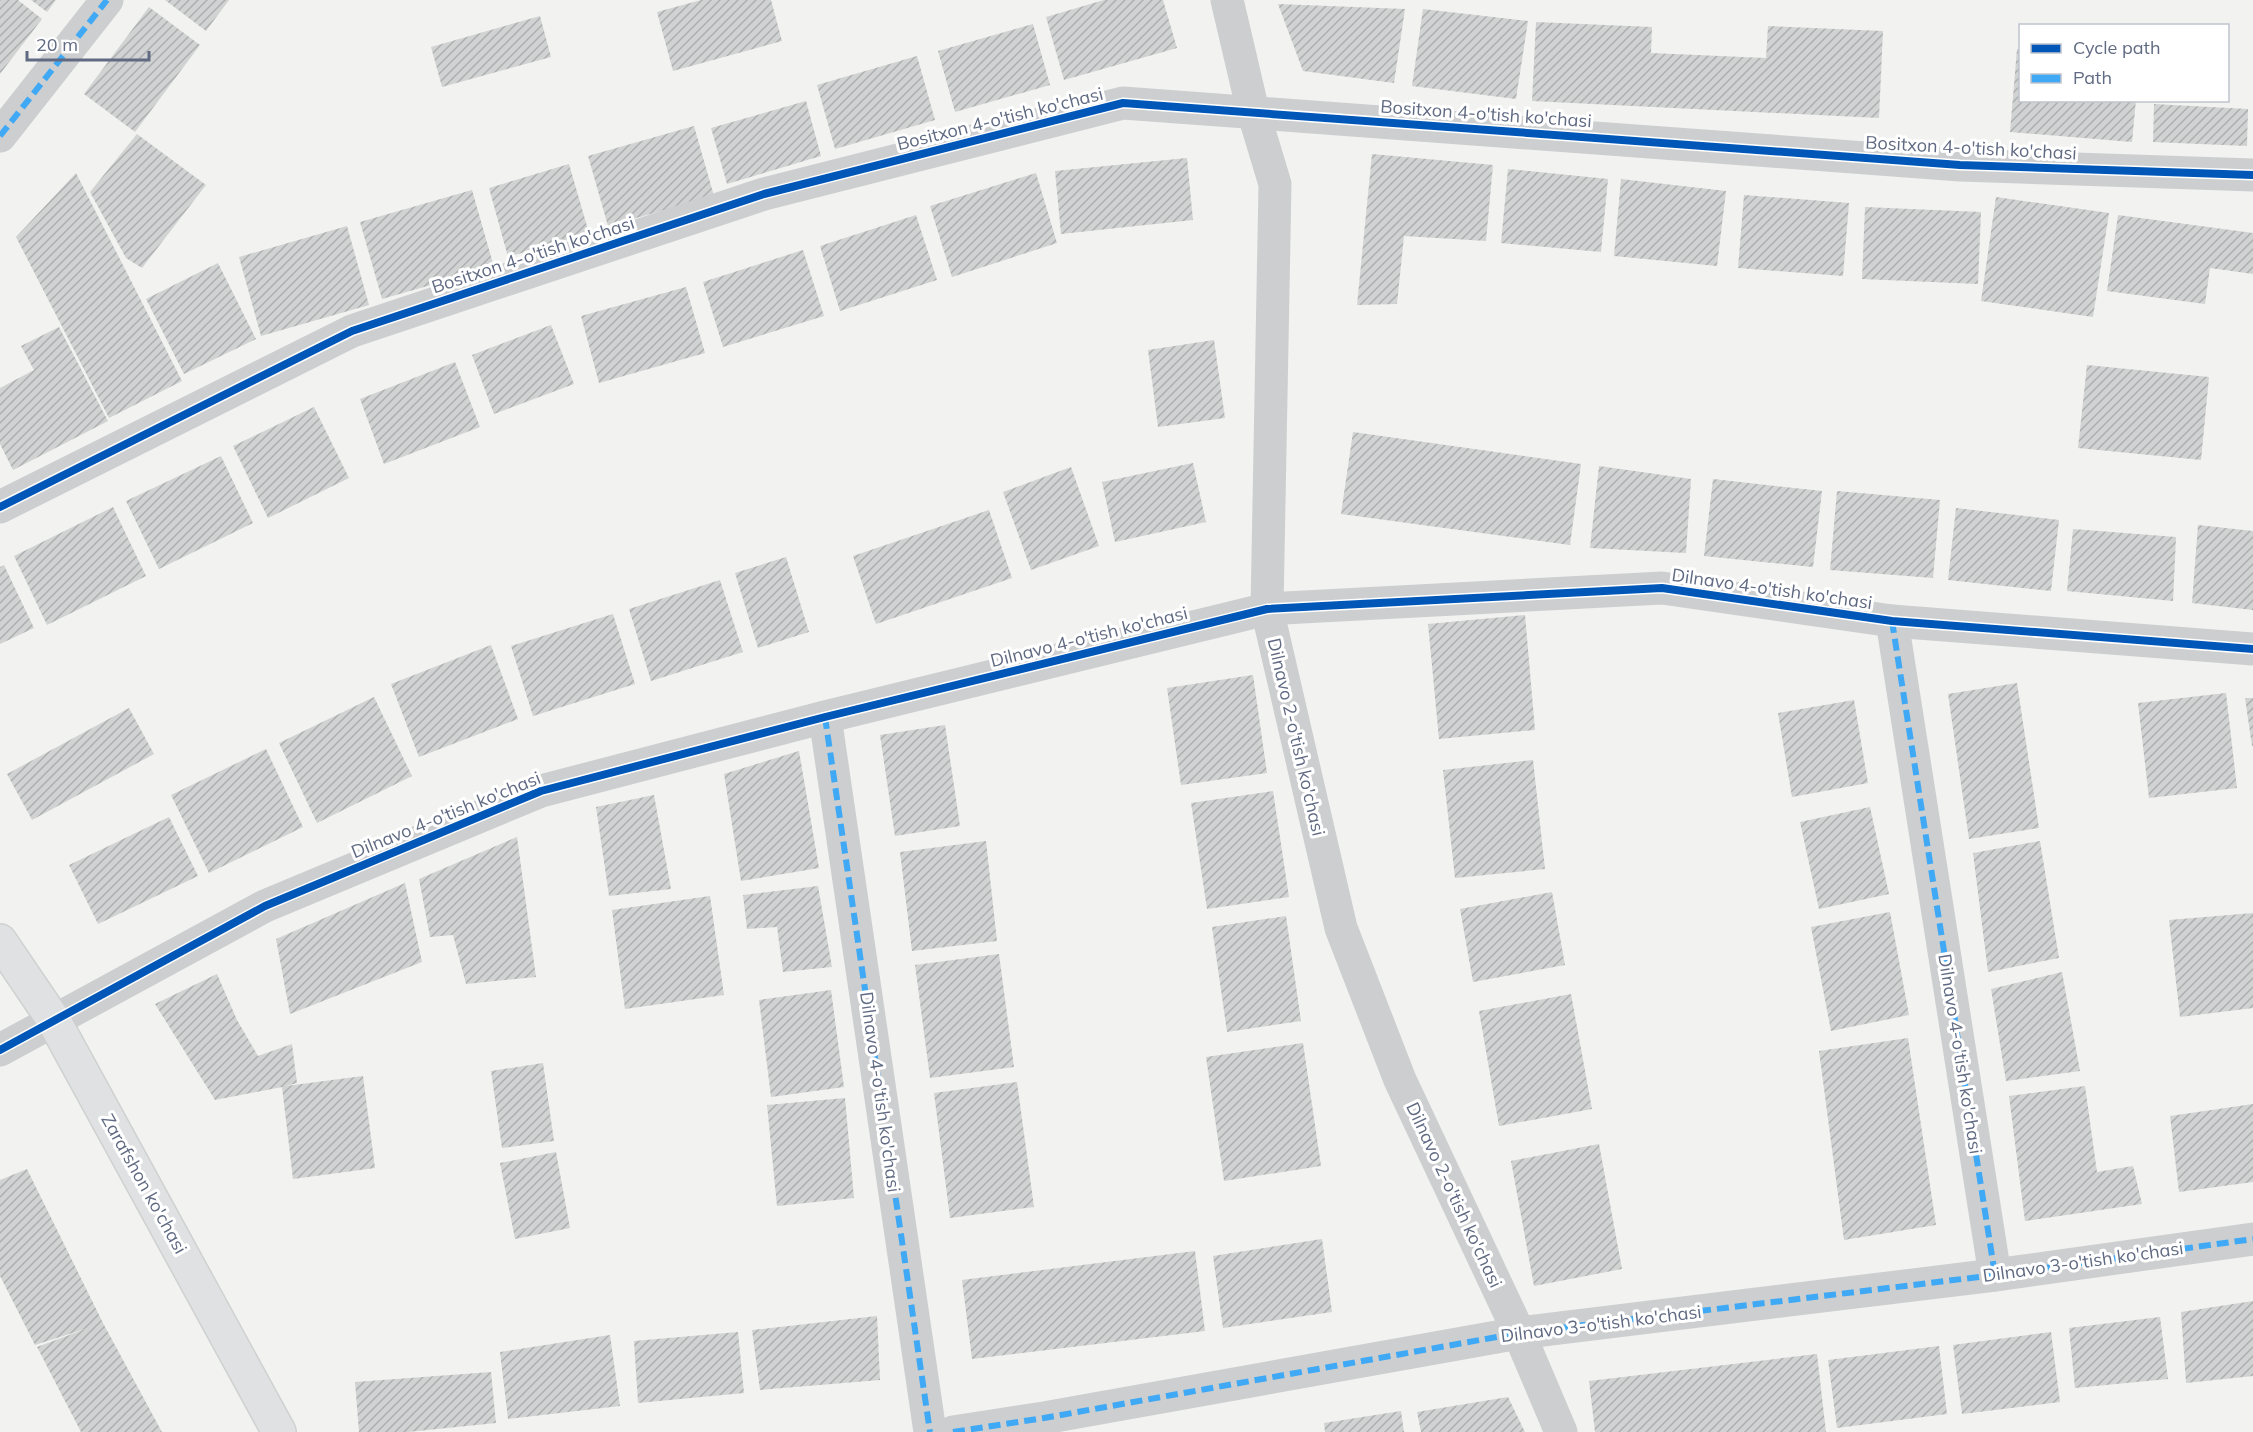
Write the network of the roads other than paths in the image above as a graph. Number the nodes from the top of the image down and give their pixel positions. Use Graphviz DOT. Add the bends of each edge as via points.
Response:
graph roads {
  1 [pos="107,0"];
  2 [pos="1227,0"];
  3 [pos="1253,111"];
  4 [pos="0,136"];
  5 [pos="2253,175"];
  6 [pos="0,507"];
  7 [pos="1267,609"];
  8 [pos="1892,621"];
  9 [pos="2253,649"];
  10 [pos="825,717"];
  11 [pos="0,941"];
  12 [pos="53,1019"];
  13 [pos="0,1050"];
  14 [pos="2253,1239"];
  15 [pos="1995,1275"];
  16 [pos="1519,1333"];
  17 [pos="1043,1425"];
  18 [pos="279,1432"];
  19 [pos="930,1432"];
  20 [pos="953,1432"];
  21 [pos="1561,1432"];
  1 -- 4 [label="street"];
  2 -- 3 [label="street, Dilnavo 2-o'tish ko'chasi"];
  3 -- 5 [label="street, Bositxon 4-o'tish ko'chasi" via="1960,165"];
  3 -- 6 [label="street, Bositxon 4-o'tish ko'chasi" via="1123,103 764,194 352,331"];
  3 -- 7 [label="street, Dilnavo 2-o'tish ko'chasi" via="1275,184"];
  7 -- 8 [label="street, Dilnavo 4-o'tish ko'chasi" via="1662,588"];
  7 -- 10 [label="street, Dilnavo 4-o'tish ko'chasi"];
  7 -- 16 [label="street, Dilnavo 2-o'tish ko'chasi" via="1341,928 1400,1080"];
  8 -- 9 [label="street, Dilnavo 4-o'tish ko'chasi"];
  8 -- 15 [label="street, Dilnavo 4-o'tish ko'chasi"];
  10 -- 12 [label="street, Dilnavo 4-o'tish ko'chasi" via="541,791 265,906"];
  10 -- 19 [label="street, Dilnavo 4-o'tish ko'chasi"];
  11 -- 12 [label="street, Zarafshon ko'chasi"];
  12 -- 13 [label="street, Dilnavo 4-o'tish ko'chasi"];
  12 -- 18 [label="street, Zarafshon ko'chasi"];
  14 -- 15 [label="street, Dilnavo 3-o'tish ko'chasi"];
  15 -- 16 [label="street, Dilnavo 3-o'tish ko'chasi"];
  16 -- 17 [label="street, Dilnavo 3-o'tish ko'chasi"];
  16 -- 21 [label="street, Dilnavo 2-o'tish ko'chasi"];
  17 -- 20 [label="street, Dilnavo 3-o'tish ko'chasi"];
}
